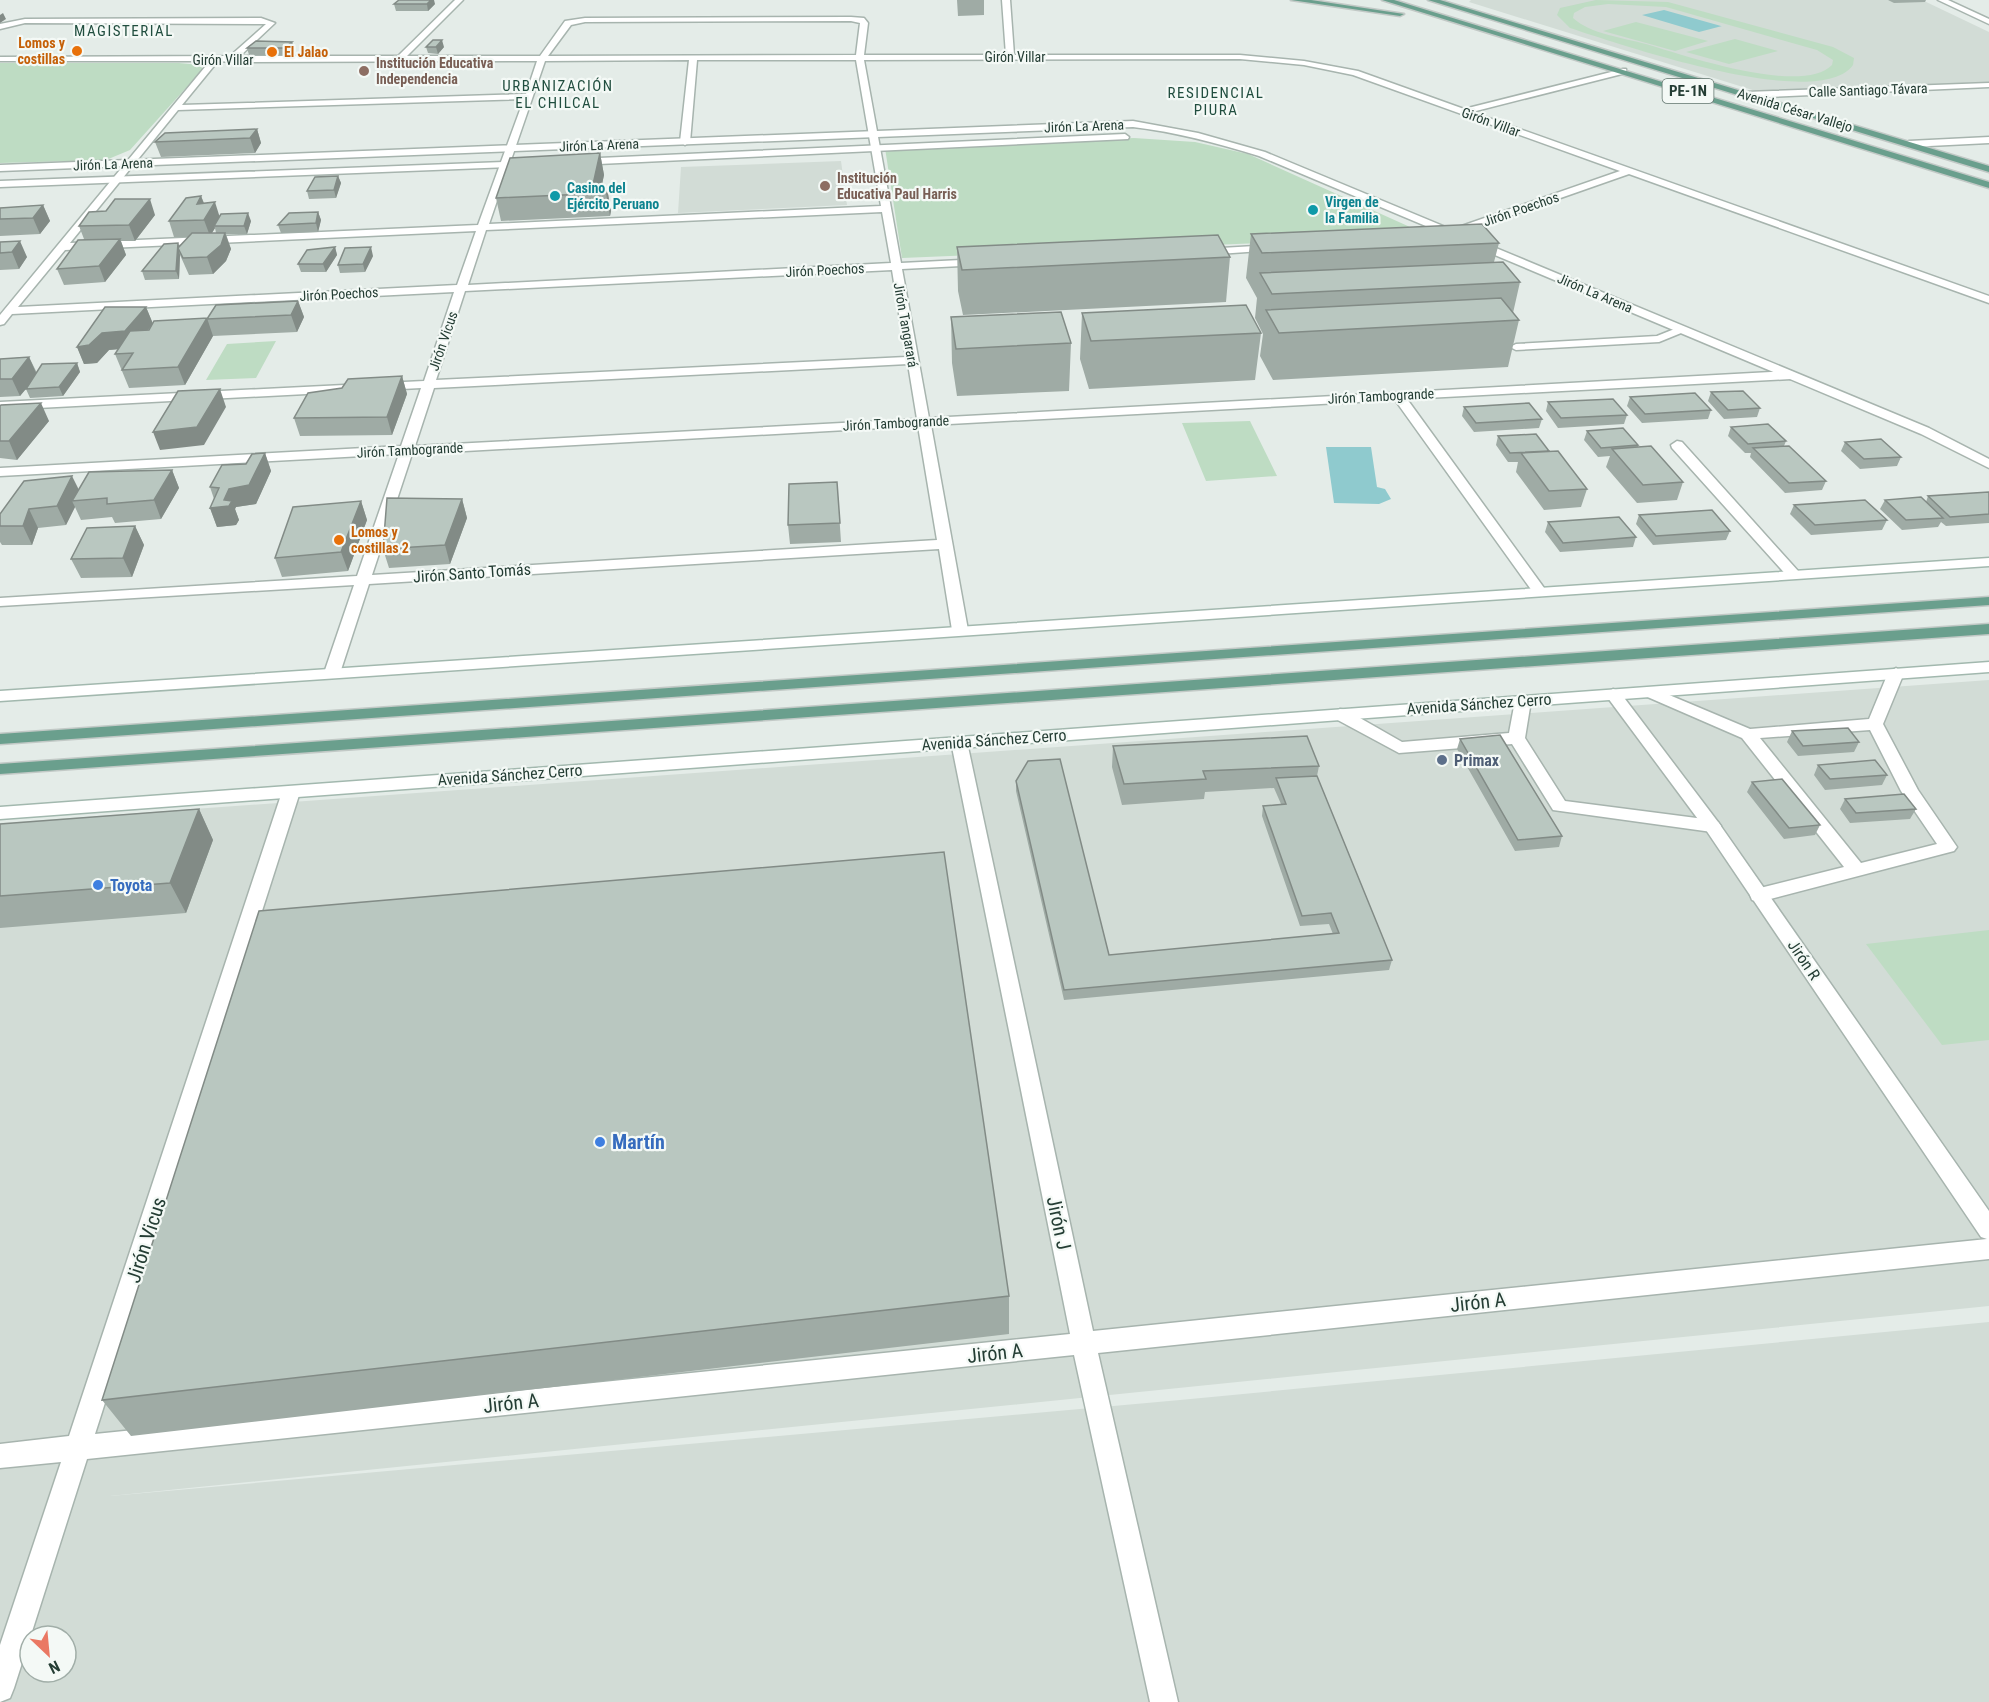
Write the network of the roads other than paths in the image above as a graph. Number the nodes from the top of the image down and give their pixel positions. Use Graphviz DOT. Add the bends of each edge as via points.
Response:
graph roads {
  1 [pos="459,0"];
  2 [pos="1006,0"];
  3 [pos="1295,0"];
  4 [pos="1386,0"];
  5 [pos="1432,0"];
  6 [pos="1942,0"];
  7 [pos="861,20"];
  8 [pos="1989,22"];
  9 [pos="0,27"];
  10 [pos="1494,33"];
  11 [pos="1010,57"];
  12 [pos="860,58"];
  13 [pos="0,59"];
  14 [pos="399,59"];
  15 [pos="542,59"];
  16 [pos="693,59"];
  17 [pos="215,60"];
  18 [pos="231,60"];
  19 [pos="1623,71"];
  20 [pos="1989,85"];
  21 [pos="1746,95"];
  22 [pos="529,96"];
  23 [pos="175,108"];
  24 [pos="1462,112"];
  25 [pos="873,134"];
  26 [pos="1144,136"];
  27 [pos="1196,136"];
  28 [pos="1132,137"];
  29 [pos="1989,140"];
  30 [pos="686,142"];
  31 [pos="1909,144"];
  32 [pos="875,147"];
  33 [pos="510,149"];
  34 [pos="564,162"];
  35 [pos="129,163"];
  36 [pos="540,164"];
  37 [pos="505,165"];
  38 [pos="0,168"];
  39 [pos="1989,169"];
  40 [pos="1629,171"];
  41 [pos="115,180"];
  42 [pos="0,184"];
  43 [pos="1989,185"];
  44 [pos="886,209"];
  45 [pos="482,228"];
  46 [pos="1451,233"];
  47 [pos="1435,238"];
  48 [pos="60,247"];
  49 [pos="1285,248"];
  50 [pos="1191,252"];
  51 [pos="990,262"];
  52 [pos="896,266"];
  53 [pos="462,288"];
  54 [pos="1989,300"];
  55 [pos="9,311"];
  56 [pos="0,322"];
  57 [pos="1682,330"];
  58 [pos="1516,347"];
  59 [pos="912,360"];
  60 [pos="1791,375"];
  61 [pos="428,384"];
  62 [pos="1398,395"];
  63 [pos="0,406"];
  64 [pos="923,421"];
  65 [pos="1677,446"];
  66 [pos="406,450"];
  67 [pos="1989,464"];
  68 [pos="0,472"];
  69 [pos="945,544"];
  70 [pos="1989,562"];
  71 [pos="1794,575"];
  72 [pos="363,580"];
  73 [pos="1540,592"];
  74 [pos="1989,601"];
  75 [pos="0,602"];
  76 [pos="1989,629"];
  77 [pos="960,630"];
  78 [pos="1989,667"];
  79 [pos="332,673"];
  80 [pos="1896,674"];
  81 [pos="1649,692"];
  82 [pos="1613,694"];
  83 [pos="0,696"];
  84 [pos="1523,701"];
  85 [pos="1340,714"];
  86 [pos="1875,724"];
  87 [pos="1748,734"];
  88 [pos="1517,738"];
  89 [pos="0,739"];
  90 [pos="959,742"];
  91 [pos="0,769"];
  92 [pos="291,792"];
  93 [pos="0,813"];
  94 [pos="1712,826"];
  95 [pos="1856,869"];
  96 [pos="1759,895"];
  97 [pos="1989,1230"];
  98 [pos="1989,1249"];
  99 [pos="1084,1344"];
  100 [pos="79,1448"];
  101 [pos="0,1456"];
  102 [pos="0,1688"];
  103 [pos="1164,1702"];
  1 -- 14 [label="street"];
  2 -- 11 [label="street"];
  3 -- 10 [label="main road" via="1400,14"];
  4 -- 10 [label="main road, Avenida César Vallejo / PE-1N"];
  5 -- 21 [label="main road, Avenida César Vallejo / PE-1N"];
  6 -- 8 [label="street"];
  7 -- 12 [label="street, Jirón Tangarará" via="864,23"];
  7 -- 15 [label="street, Jirón Vicus" via="574,21 567,22"];
  9 -- 18 [label="street" via="25,21 271,23"];
  10 -- 19 [label="main road, Avenida César Vallejo / PE-1N"];
  11 -- 12 [label="street, Girón Villar"];
  11 -- 24 [label="street, Girón Villar" via="1240,57 1304,63 1354,73"];
  12 -- 16 [label="street, Girón Villar"];
  12 -- 25 [label="street, Jirón Tangarará"];
  13 -- 17 [label="street, Girón Villar"];
  14 -- 15 [label="street, Girón Villar"];
  14 -- 18 [label="street, Girón Villar"];
  15 -- 16 [label="street, Girón Villar"];
  15 -- 22 [label="street, Jirón Vicus"];
  16 -- 30 [label="street"];
  17 -- 18 [label="street, Girón Villar"];
  17 -- 23 [label="street"];
  19 -- 24 [label="street"];
  19 -- 43 [label="main road, Avenida César Vallejo / PE-1N"];
  20 -- 21 [label="street, Calle Santiago Távara"];
  21 -- 31 [label="main road, Avenida César Vallejo / PE-1N"];
  22 -- 23 [label="street"];
  22 -- 33 [label="street, Jirón Vicus"];
  23 -- 35 [label="street"];
  24 -- 40 [label="street, Girón Villar"];
  25 -- 27 [label="street, Jirón La Arena" via="1133,124"];
  25 -- 30 [label="street, Jirón La Arena"];
  25 -- 32 [label="street, Jirón Tangarará"];
  26 -- 27 [label="street, Jirón La Arena"];
  27 -- 46 [label="street, Jirón La Arena" via="1262,154"];
  28 -- 32 [label="street, Jirón La Arena"];
  29 -- 31 [label="street"];
  30 -- 33 [label="street, Jirón La Arena"];
  31 -- 39 [label="main road, Avenida César Vallejo / PE-1N"];
  32 -- 34 [label="street, Jirón La Arena"];
  32 -- 44 [label="street, Jirón Tangarará"];
  33 -- 35 [label="street, Jirón La Arena"];
  33 -- 37 [label="street, Jirón Vicus"];
  35 -- 38 [label="street, Jirón La Arena"];
  35 -- 41 [label="street"];
  36 -- 37 [label="street, Jirón La Arena"];
  37 -- 41 [label="street, Jirón La Arena"];
  37 -- 45 [label="street, Jirón Vicus"];
  40 -- 46 [label="street, Jirón Poechos"];
  40 -- 54 [label="street, Girón Villar"];
  41 -- 42 [label="street, Jirón La Arena"];
  41 -- 48 [label="street"];
  44 -- 45 [label="street"];
  44 -- 52 [label="street, Jirón Tangarará"];
  45 -- 48 [label="street"];
  45 -- 53 [label="street, Jirón Vicus"];
  46 -- 47 [label="street, Jirón Poechos"];
  46 -- 57 [label="street, Jirón La Arena"];
  48 -- 55 [label="street"];
  49 -- 50 [label="street"];
  51 -- 52 [label="street, Jirón Poechos"];
  52 -- 53 [label="street, Jirón Poechos"];
  52 -- 59 [label="street, Jirón Tangarará"];
  53 -- 55 [label="street, Jirón Poechos"];
  53 -- 61 [label="street, Jirón Vicus"];
  55 -- 56 [label="street"];
  57 -- 58 [label="street" via="1659,339"];
  57 -- 60 [label="street, Jirón La Arena"];
  59 -- 61 [label="street"];
  59 -- 64 [label="street, Jirón Tangarará"];
  60 -- 62 [label="street, Jirón Tambogrande"];
  60 -- 67 [label="street, Jirón La Arena" via="1924,431"];
  61 -- 63 [label="street"];
  61 -- 66 [label="street, Jirón Vicus"];
  62 -- 64 [label="street, Jirón Tambogrande"];
  62 -- 73 [label="street"];
  64 -- 66 [label="street, Jirón Tambogrande"];
  64 -- 69 [label="street, Jirón Tangarará"];
  65 -- 71 [label="street"];
  66 -- 68 [label="street, Jirón Tambogrande"];
  66 -- 72 [label="street, Jirón Vicus"];
  69 -- 72 [label="street, Jirón Santo Tomás"];
  69 -- 77 [label="street, Jirón Tangarará"];
  70 -- 71 [label="street"];
  71 -- 73 [label="street"];
  72 -- 75 [label="street, Jirón Santo Tomás"];
  72 -- 79 [label="street, Jirón Vicus"];
  73 -- 77 [label="street"];
  74 -- 89 [label="main road"];
  76 -- 91 [label="main road"];
  77 -- 79 [label="street"];
  78 -- 80 [label="street, Avenida Sánchez Cerro"];
  79 -- 83 [label="street"];
  80 -- 81 [label="street, Avenida Sánchez Cerro"];
  80 -- 86 [label="street"];
  81 -- 82 [label="street, Avenida Sánchez Cerro"];
  81 -- 87 [label="street"];
  82 -- 84 [label="street, Avenida Sánchez Cerro"];
  82 -- 94 [label="street, Jirón R"];
  84 -- 85 [label="street, Avenida Sánchez Cerro"];
  84 -- 88 [label="street"];
  85 -- 88 [label="street" via="1399,748"];
  85 -- 90 [label="street, Avenida Sánchez Cerro"];
  86 -- 87 [label="street"];
  86 -- 95 [label="street" via="1910,791 1948,847"];
  87 -- 95 [label="street"];
  88 -- 94 [label="street" via="1559,806"];
  90 -- 92 [label="street, Avenida Sánchez Cerro"];
  90 -- 99 [label="street, Jirón J"];
  92 -- 93 [label="street, Avenida Sánchez Cerro"];
  92 -- 100 [label="street, Jirón Vicus"];
  94 -- 96 [label="street, Jirón R"];
  95 -- 96 [label="street"];
  96 -- 97 [label="street, Jirón R"];
  98 -- 99 [label="street, Jirón A"];
  99 -- 100 [label="street, Jirón A"];
  99 -- 103 [label="street, Jirón J"];
  100 -- 101 [label="street, Jirón A"];
  100 -- 102 [label="street, Jirón Vicus"];
}
